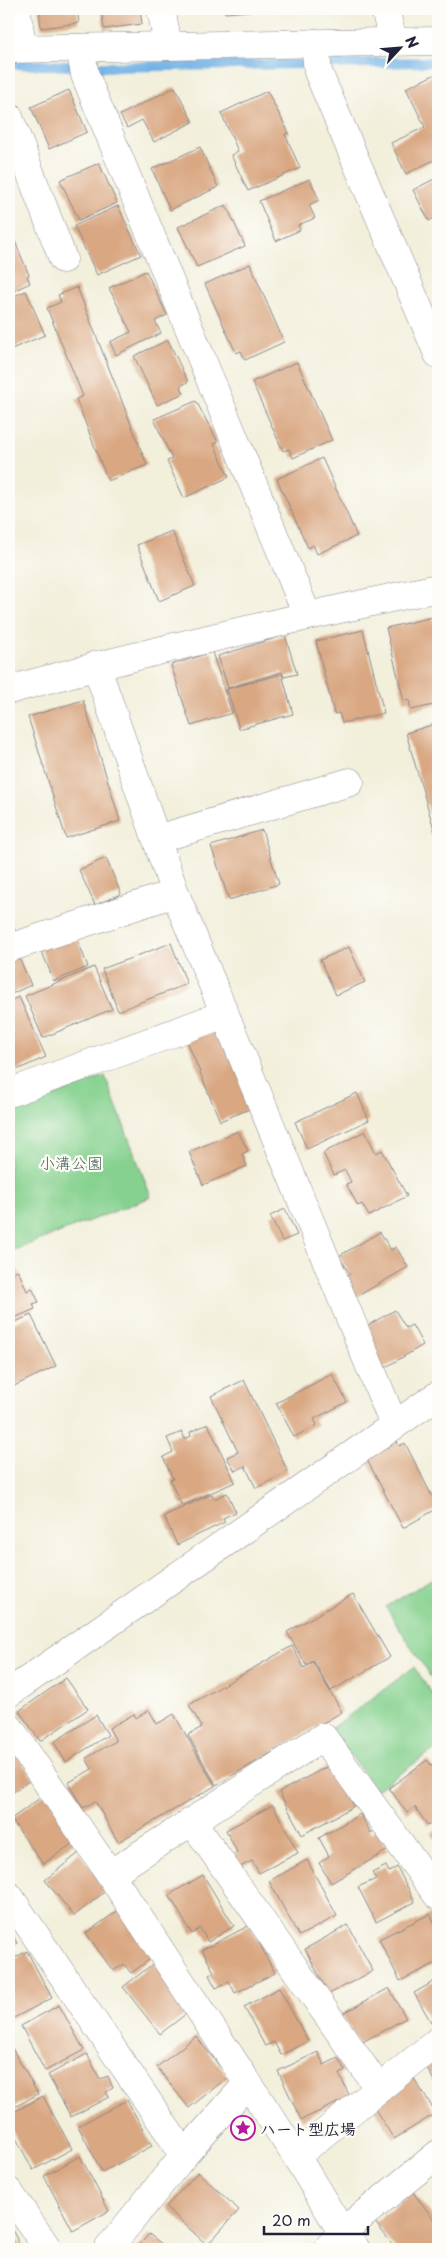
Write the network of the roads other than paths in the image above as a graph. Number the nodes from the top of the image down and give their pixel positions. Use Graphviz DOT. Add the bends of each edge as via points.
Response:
graph roads {
  1 [pos="16,9"];
  2 [pos="162,9"];
  3 [pos="386,9"];
  4 [pos="392,41"];
  5 [pos="438,41"];
  6 [pos="168,44"];
  7 [pos="16,48"];
  8 [pos="317,58"];
  9 [pos="82,61"];
  10 [pos="9,118"];
  11 [pos="63,259"];
  12 [pos="438,354"];
  13 [pos="438,588"];
  14 [pos="307,615"];
  15 [pos="96,665"];
  16 [pos="9,690"];
  17 [pos="350,782"];
  18 [pos="157,839"];
  19 [pos="175,893"];
  20 [pos="9,948"];
  21 [pos="225,1014"];
  22 [pos="9,1093"];
  23 [pos="438,1394"];
  24 [pos="394,1425"];
  25 [pos="9,1693"];
  26 [pos="9,1727"];
  27 [pos="192,1821"];
  28 [pos="110,1874"];
  29 [pos="9,1896"];
  30 [pos="438,1896"];
  31 [pos="438,2041"];
  32 [pos="248,2083"];
  33 [pos="379,2089"];
  34 [pos="438,2154"];
  35 [pos="184,2155"];
  36 [pos="296,2156"];
  37 [pos="9,2192"];
  38 [pos="342,2243"];
  39 [pos="48,2249"];
  40 [pos="108,2249"];
  1 -- 7 [label="street"];
  2 -- 6 [label="street"];
  3 -- 4 [label="street"];
  4 -- 5 [label="street"];
  4 -- 8 [label="street"];
  6 -- 8 [label="street"];
  6 -- 9 [label="street"];
  7 -- 9 [label="street"];
  8 -- 12 [label="street"];
  9 -- 14 [label="street"];
  10 -- 11 [label="street"];
  13 -- 14 [label="street"];
  14 -- 15 [label="street"];
  15 -- 16 [label="street"];
  15 -- 18 [label="street"];
  17 -- 18 [label="street"];
  18 -- 19 [label="street"];
  19 -- 20 [label="street"];
  19 -- 21 [label="street"];
  21 -- 22 [label="street"];
  21 -- 24 [label="street"];
  23 -- 24 [label="street"];
  24 -- 25 [label="street"];
  26 -- 28 [label="street"];
  27 -- 28 [label="street"];
  27 -- 30 [label="street" via="323,1737"];
  27 -- 33 [label="street"];
  28 -- 32 [label="street"];
  29 -- 35 [label="street"];
  31 -- 33 [label="street"];
  32 -- 35 [label="street"];
  32 -- 36 [label="street"];
  33 -- 36 [label="street"];
  34 -- 38 [label="street"];
  35 -- 40 [label="street"];
  36 -- 38 [label="street"];
  37 -- 39 [label="street"];
}
